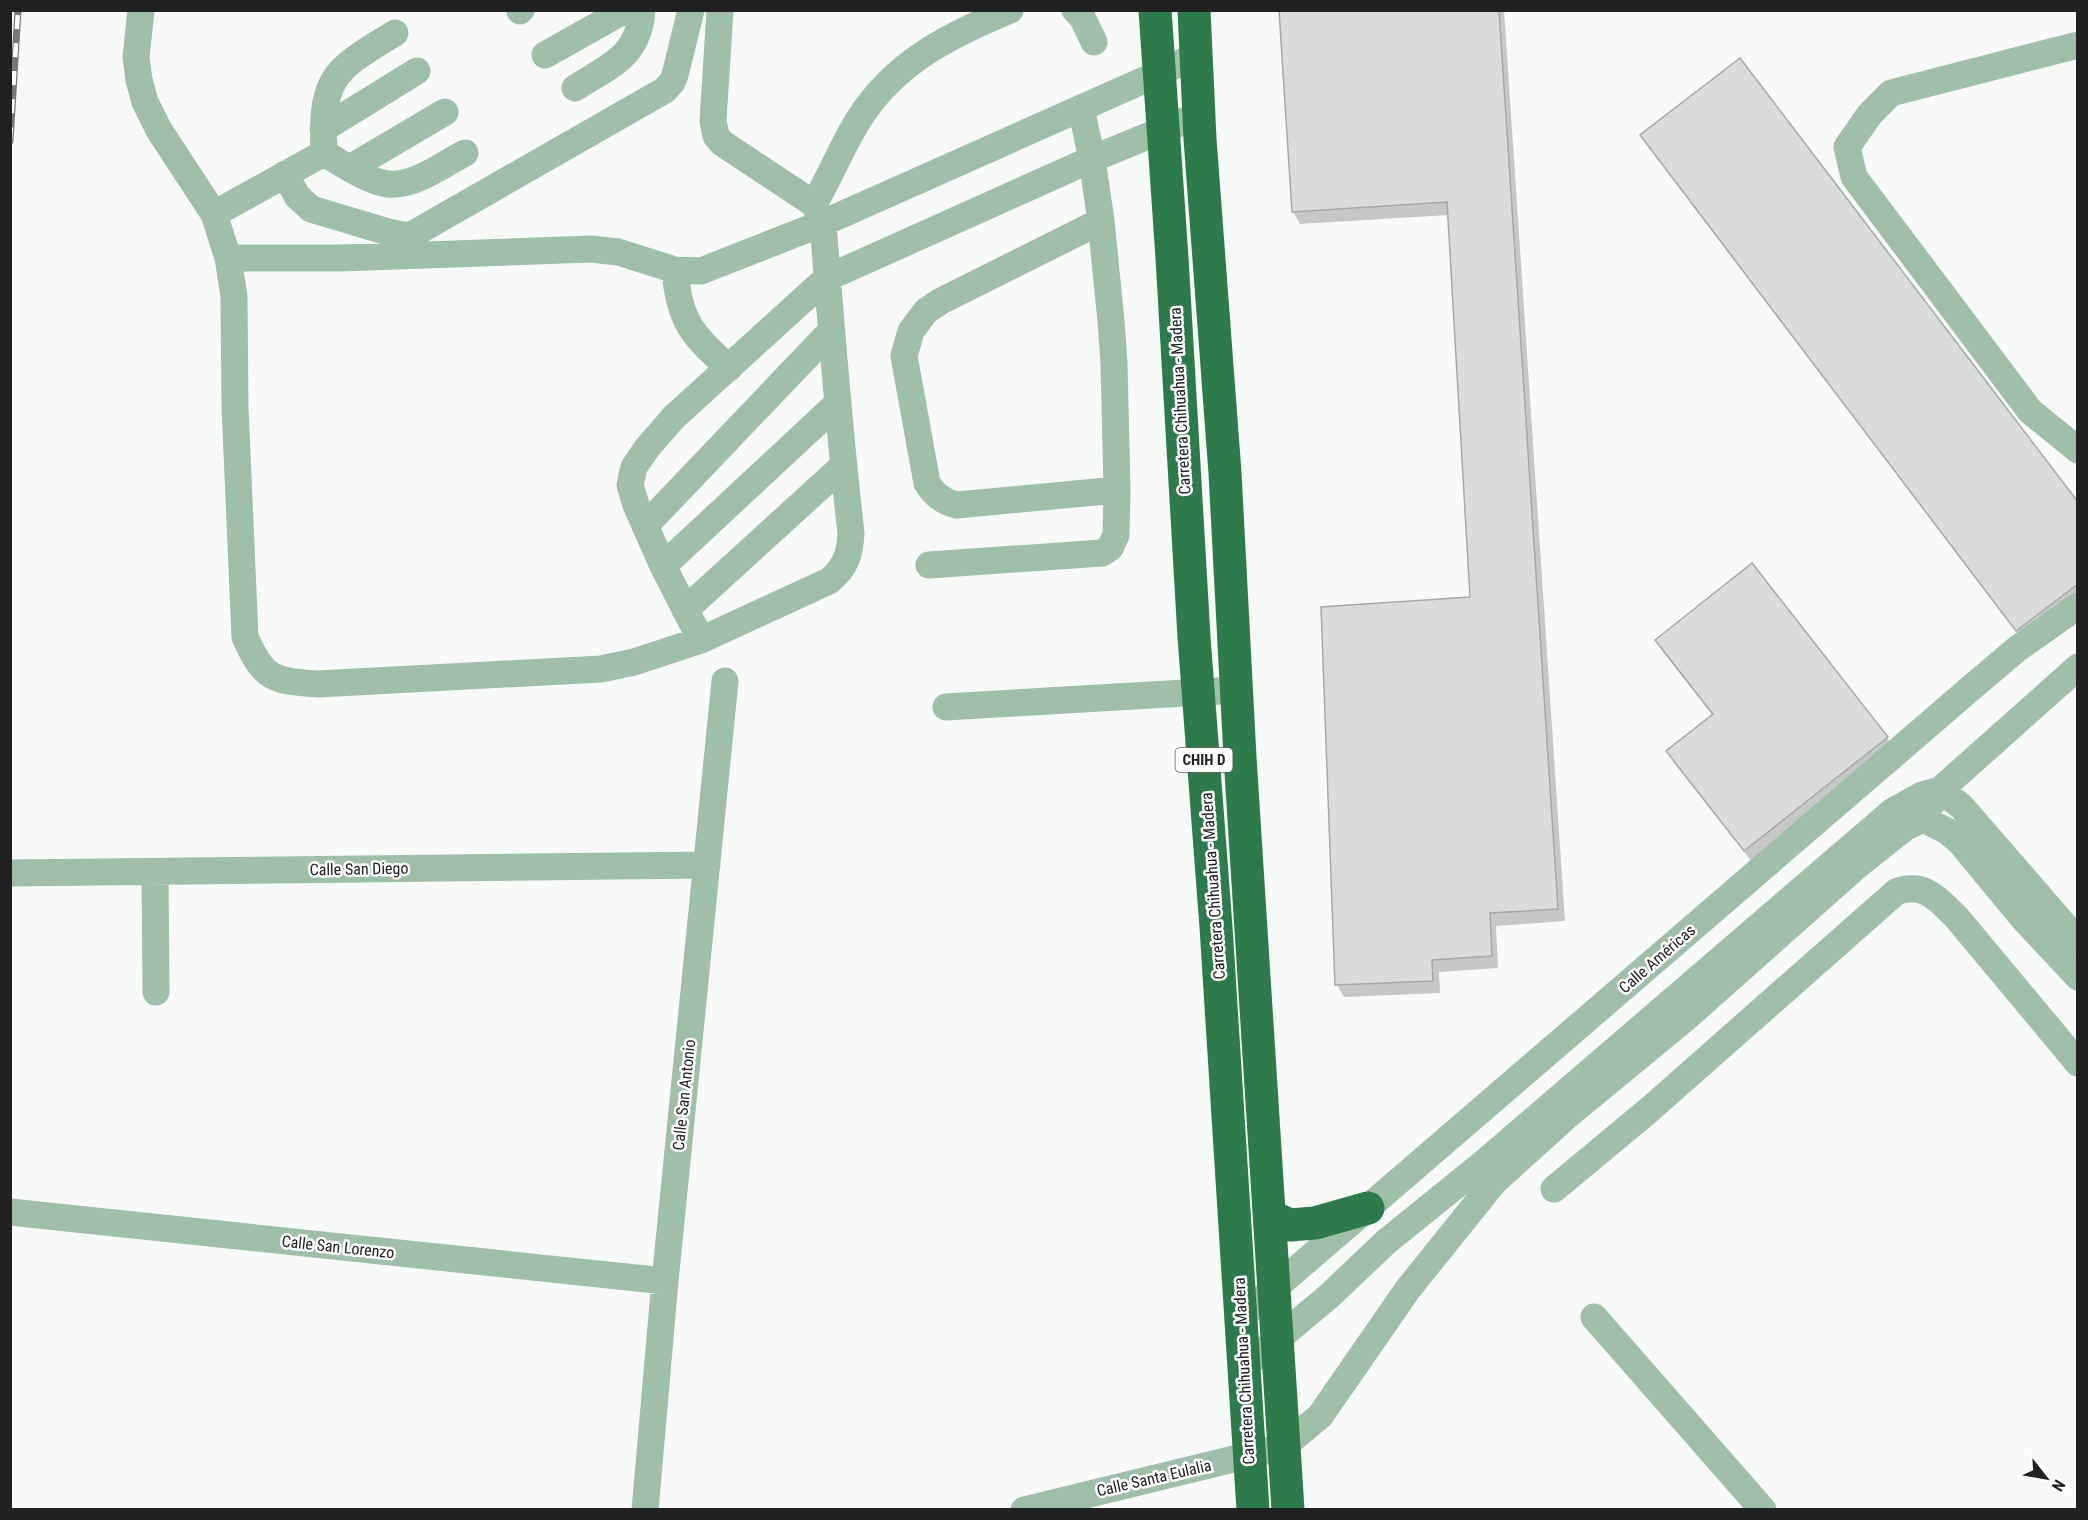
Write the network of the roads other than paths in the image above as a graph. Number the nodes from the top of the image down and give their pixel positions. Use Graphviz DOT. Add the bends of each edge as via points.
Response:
graph roads {
  1 [pos="141,10"];
  2 [pos="625,10"];
  3 [pos="642,10"];
  4 [pos="691,10"];
  5 [pos="720,10"];
  6 [pos="1010,10"];
  7 [pos="1075,10"];
  8 [pos="1155,10"];
  9 [pos="1194,10"];
  10 [pos="395,33"];
  11 [pos="1094,42"];
  12 [pos="2078,45"];
  13 [pos="545,55"];
  14 [pos="1196,55"];
  15 [pos="417,71"];
  16 [pos="1160,73"];
  17 [pos="575,88"];
  18 [pos="1081,108"];
  19 [pos="445,112"];
  20 [pos="1199,115"];
  21 [pos="1163,128"];
  22 [pos="323,141"];
  23 [pos="465,153"];
  24 [pos="1092,159"];
  25 [pos="350,168"];
  26 [pos="285,174"];
  27 [pos="214,214"];
  28 [pos="818,214"];
  29 [pos="1101,221"];
  30 [pos="228,258"];
  31 [pos="675,270"];
  32 [pos="827,278"];
  33 [pos="831,331"];
  34 [pos="729,368"];
  35 [pos="837,404"];
  36 [pos="1221,408"];
  37 [pos="1181,410"];
  38 [pos="2078,450"];
  39 [pos="843,466"];
  40 [pos="1225,473"];
  41 [pos="1185,488"];
  42 [pos="1117,490"];
  43 [pos="645,526"];
  44 [pos="929,565"];
  45 [pos="663,566"];
  46 [pos="2078,606"];
  47 [pos="685,610"];
  48 [pos="701,640"];
  49 [pos="2078,667"];
  50 [pos="725,681"];
  51 [pos="1236,690"];
  52 [pos="1198,693"];
  53 [pos="946,707"];
  54 [pos="1940,790"];
  55 [pos="1923,819"];
  56 [pos="707,865"];
  57 [pos="155,872"];
  58 [pos="10,873"];
  59 [pos="2078,941"];
  60 [pos="2078,977"];
  61 [pos="156,992"];
  62 [pos="2078,1063"];
  63 [pos="1554,1189"];
  64 [pos="1368,1208"];
  65 [pos="10,1212"];
  66 [pos="1270,1216"];
  67 [pos="665,1281"];
  68 [pos="1275,1289"];
  69 [pos="1241,1317"];
  70 [pos="1594,1317"];
  71 [pos="1278,1339"];
  72 [pos="1244,1366"];
  73 [pos="1283,1447"];
  74 [pos="1249,1456"];
  75 [pos="645,1509"];
  76 [pos="1024,1509"];
  77 [pos="1253,1509"];
  78 [pos="1288,1509"];
  79 [pos="1763,1509"];
  1 -- 27 [label="street" via="136,57 146,102 159,130"];
  2 -- 13 [label="street"];
  3 -- 17 [label="street" via="633,46"];
  4 -- 26 [label="street" via="675,75 665,90 408,236 311,209 297,196"];
  5 -- 28 [label="street" via="713,121 716,136"];
  6 -- 28 [label="street" via="945,40 886,83 858,120"];
  7 -- 11 [label="street"];
  8 -- 16 [label="highway, Carretera Chihuahua - Madera / CHIH D"];
  9 -- 14 [label="highway, CHIH D"];
  10 -- 22 [label="street" via="344,68 333,81 326,98"];
  12 -- 38 [label="street" via="1892,93 1870,114 1847,147 1854,177 2030,411"];
  14 -- 16 [label="street"];
  14 -- 20 [label="highway, CHIH D"];
  15 -- 22 [label="street"];
  16 -- 18 [label="street"];
  16 -- 21 [label="highway, Carretera Chihuahua - Madera / CHIH D"];
  18 -- 24 [label="street"];
  18 -- 28 [label="street"];
  19 -- 25 [label="street"];
  20 -- 21 [label="street"];
  20 -- 36 [label="highway, CHIH D"];
  21 -- 24 [label="street"];
  21 -- 37 [label="highway, Carretera Chihuahua - Madera / CHIH D"];
  22 -- 25 [label="street"];
  22 -- 26 [label="street"];
  23 -- 25 [label="street" via="398,184 380,182"];
  24 -- 29 [label="street"];
  24 -- 32 [label="street"];
  26 -- 27 [label="street"];
  27 -- 30 [label="street"];
  28 -- 31 [label="street" via="715,267"];
  28 -- 32 [label="street"];
  29 -- 42 [label="street" via="1112,321"];
  29 -- 42 [label="street" via="926,310 910,331 904,356 927,483 941,499 957,506"];
  30 -- 31 [label="street" via="591,249 618,252"];
  30 -- 48 [label="street" via="234,296 245,637 256,661 268,674 286,682 318,684 601,669"];
  31 -- 34 [label="street" via="677,293 688,324"];
  32 -- 33 [label="street"];
  32 -- 34 [label="street"];
  33 -- 35 [label="street"];
  33 -- 43 [label="street"];
  34 -- 43 [label="street" via="675,417 634,467 630,485"];
  35 -- 39 [label="street"];
  35 -- 45 [label="street"];
  36 -- 37 [label="highway" via="1201,420"];
  36 -- 40 [label="highway, CHIH D"];
  37 -- 41 [label="highway, Carretera Chihuahua - Madera / CHIH D"];
  39 -- 47 [label="street"];
  39 -- 48 [label="street" via="851,533 850,550 840,572 829,581"];
  40 -- 41 [label="highway" via="1202,470"];
  40 -- 51 [label="highway, CHIH D"];
  41 -- 52 [label="highway, Carretera Chihuahua - Madera / CHIH D"];
  42 -- 44 [label="street" via="1116,535 1110,548 1102,553"];
  43 -- 45 [label="street"];
  45 -- 47 [label="street"];
  46 -- 64 [label="street, Calle Américas" via="1971,688"];
  47 -- 48 [label="street"];
  49 -- 54 [label="street"];
  50 -- 56 [label="street, Calle San Antonio"];
  51 -- 52 [label="street"];
  51 -- 66 [label="highway, CHIH D"];
  52 -- 53 [label="street"];
  52 -- 69 [label="highway, Carretera Chihuahua - Madera / CHIH D"];
  54 -- 55 [label="street"];
  54 -- 59 [label="street" via="1960,806"];
  54 -- 71 [label="street" via="1893,811 1486,1161 1386,1242"];
  55 -- 60 [label="street" via="1960,842 2022,918"];
  55 -- 73 [label="street" via="1897,833 1858,865 1494,1182 1408,1289 1320,1416"];
  56 -- 57 [label="street, Calle San Diego"];
  56 -- 67 [label="street, Calle San Antonio"];
  57 -- 58 [label="street, Calle San Diego"];
  57 -- 61 [label="street"];
  62 -- 63 [label="street" via="1952,913 1927,892 1905,888"];
  64 -- 66 [label="highway" via="1316,1223 1290,1225"];
  64 -- 68 [label="street, Calle Américas"];
  65 -- 67 [label="street, Calle San Lorenzo"];
  66 -- 68 [label="highway, CHIH D"];
  67 -- 75 [label="street, Calle San Antonio"];
  68 -- 69 [label="street, Calle Américas"];
  68 -- 71 [label="highway, CHIH D"];
  69 -- 72 [label="highway, Carretera Chihuahua - Madera / CHIH D"];
  70 -- 79 [label="street"];
  71 -- 72 [label="street"];
  71 -- 73 [label="highway, CHIH D"];
  72 -- 74 [label="highway, Carretera Chihuahua - Madera / CHIH D"];
  73 -- 74 [label="street, Calle Santa Eulalia"];
  73 -- 78 [label="highway, CHIH D"];
  74 -- 76 [label="street, Calle Santa Eulalia"];
  74 -- 77 [label="highway, Carretera Chihuahua - Madera / CHIH D"];
}
